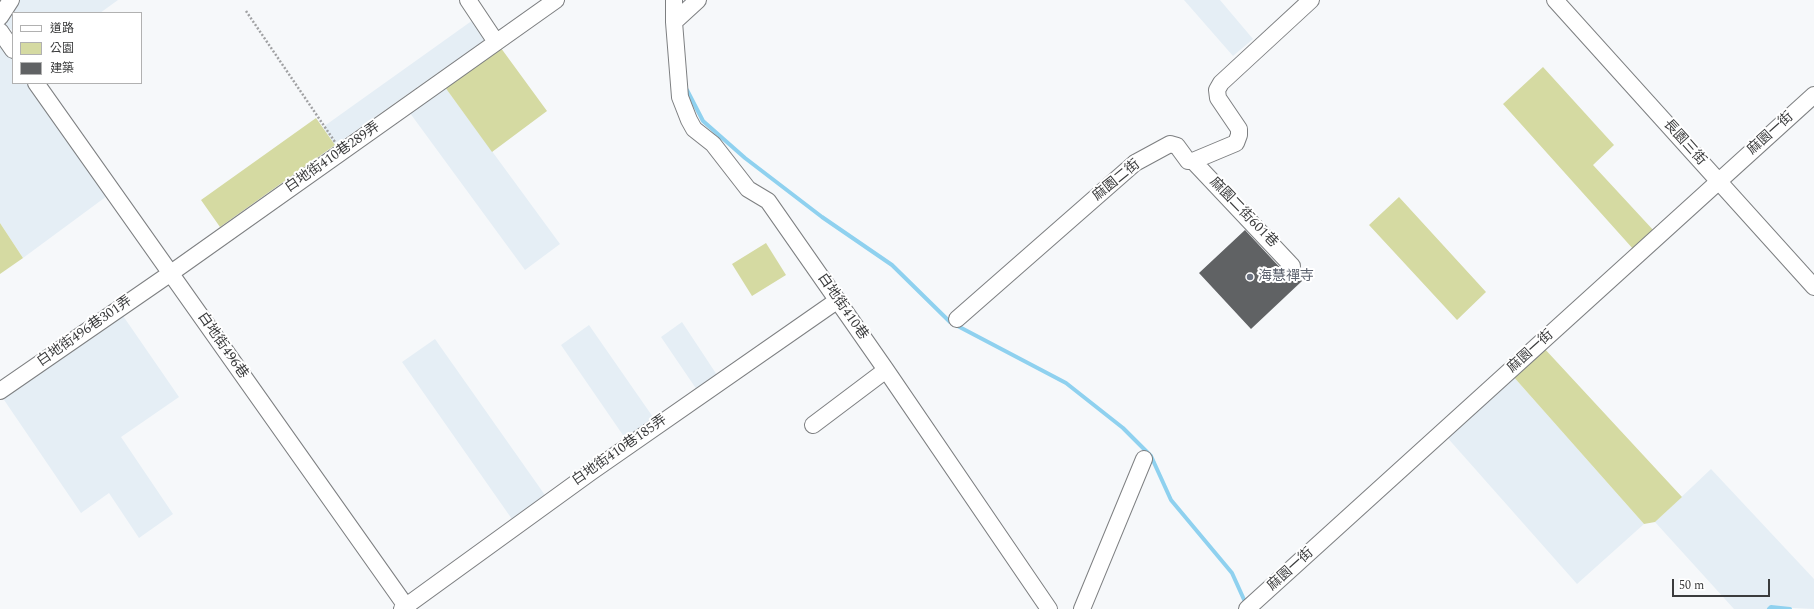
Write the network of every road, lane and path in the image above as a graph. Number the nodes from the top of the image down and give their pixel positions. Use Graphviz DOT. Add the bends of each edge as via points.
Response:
graph roads {
  1 [pos="11,0"];
  2 [pos="468,0"];
  3 [pos="556,0"];
  4 [pos="674,0"];
  5 [pos="698,0"];
  6 [pos="1311,0"];
  7 [pos="1555,0"];
  8 [pos="246,11"];
  9 [pos="0,17"];
  10 [pos="674,22"];
  11 [pos="0,32"];
  12 [pos="496,42"];
  13 [pos="12,49"];
  14 [pos="37,84"];
  15 [pos="1814,95"];
  16 [pos="342,152"];
  17 [pos="1193,161"];
  18 [pos="1719,182"];
  19 [pos="1292,266"];
  20 [pos="171,273"];
  21 [pos="1814,287"];
  22 [pos="838,300"];
  23 [pos="957,319"];
  24 [pos="886,370"];
  25 [pos="0,391"];
  26 [pos="813,425"];
  27 [pos="1144,459"];
  28 [pos="405,608"];
  29 [pos="1049,609"];
  30 [pos="1082,609"];
  31 [pos="1247,609"];
  1 -- 9 [label="street"];
  2 -- 12 [label="street"];
  3 -- 12 [label="street, 白地街410巷289弄"];
  4 -- 10 [label="street, 白地街410巷"];
  5 -- 10 [label="street"];
  6 -- 17 [label="street" via="1220,83 1217,90 1218,98 1239,129 1239,135 1236,143"];
  7 -- 18 [label="street, 長園三街"];
  8 -- 16 [label="path"];
  10 -- 22 [label="street, 白地街410巷" via="680,97 689,120 694,128 713,144 748,189 768,201"];
  11 -- 13 [label="street"];
  12 -- 16 [label="street, 白地街410巷289弄"];
  14 -- 20 [label="street, 白地街496巷"];
  15 -- 18 [label="street, 麻園一街"];
  16 -- 20 [label="street, 白地街410巷289弄"];
  17 -- 19 [label="street, 麻園二街601巷"];
  17 -- 23 [label="street, 麻園二街" via="1188,160 1177,146 1170,144 1135,164"];
  18 -- 21 [label="street, 長園三街"];
  18 -- 31 [label="street, 麻園一街"];
  20 -- 25 [label="street, 白地街496巷301弄"];
  20 -- 28 [label="street, 白地街496巷"];
  22 -- 24 [label="street, 白地街410巷"];
  22 -- 28 [label="street, 白地街410巷185弄" via="590,472"];
  24 -- 26 [label="street"];
  24 -- 29 [label="street, 白地街410巷"];
  27 -- 30 [label="street"];
}
